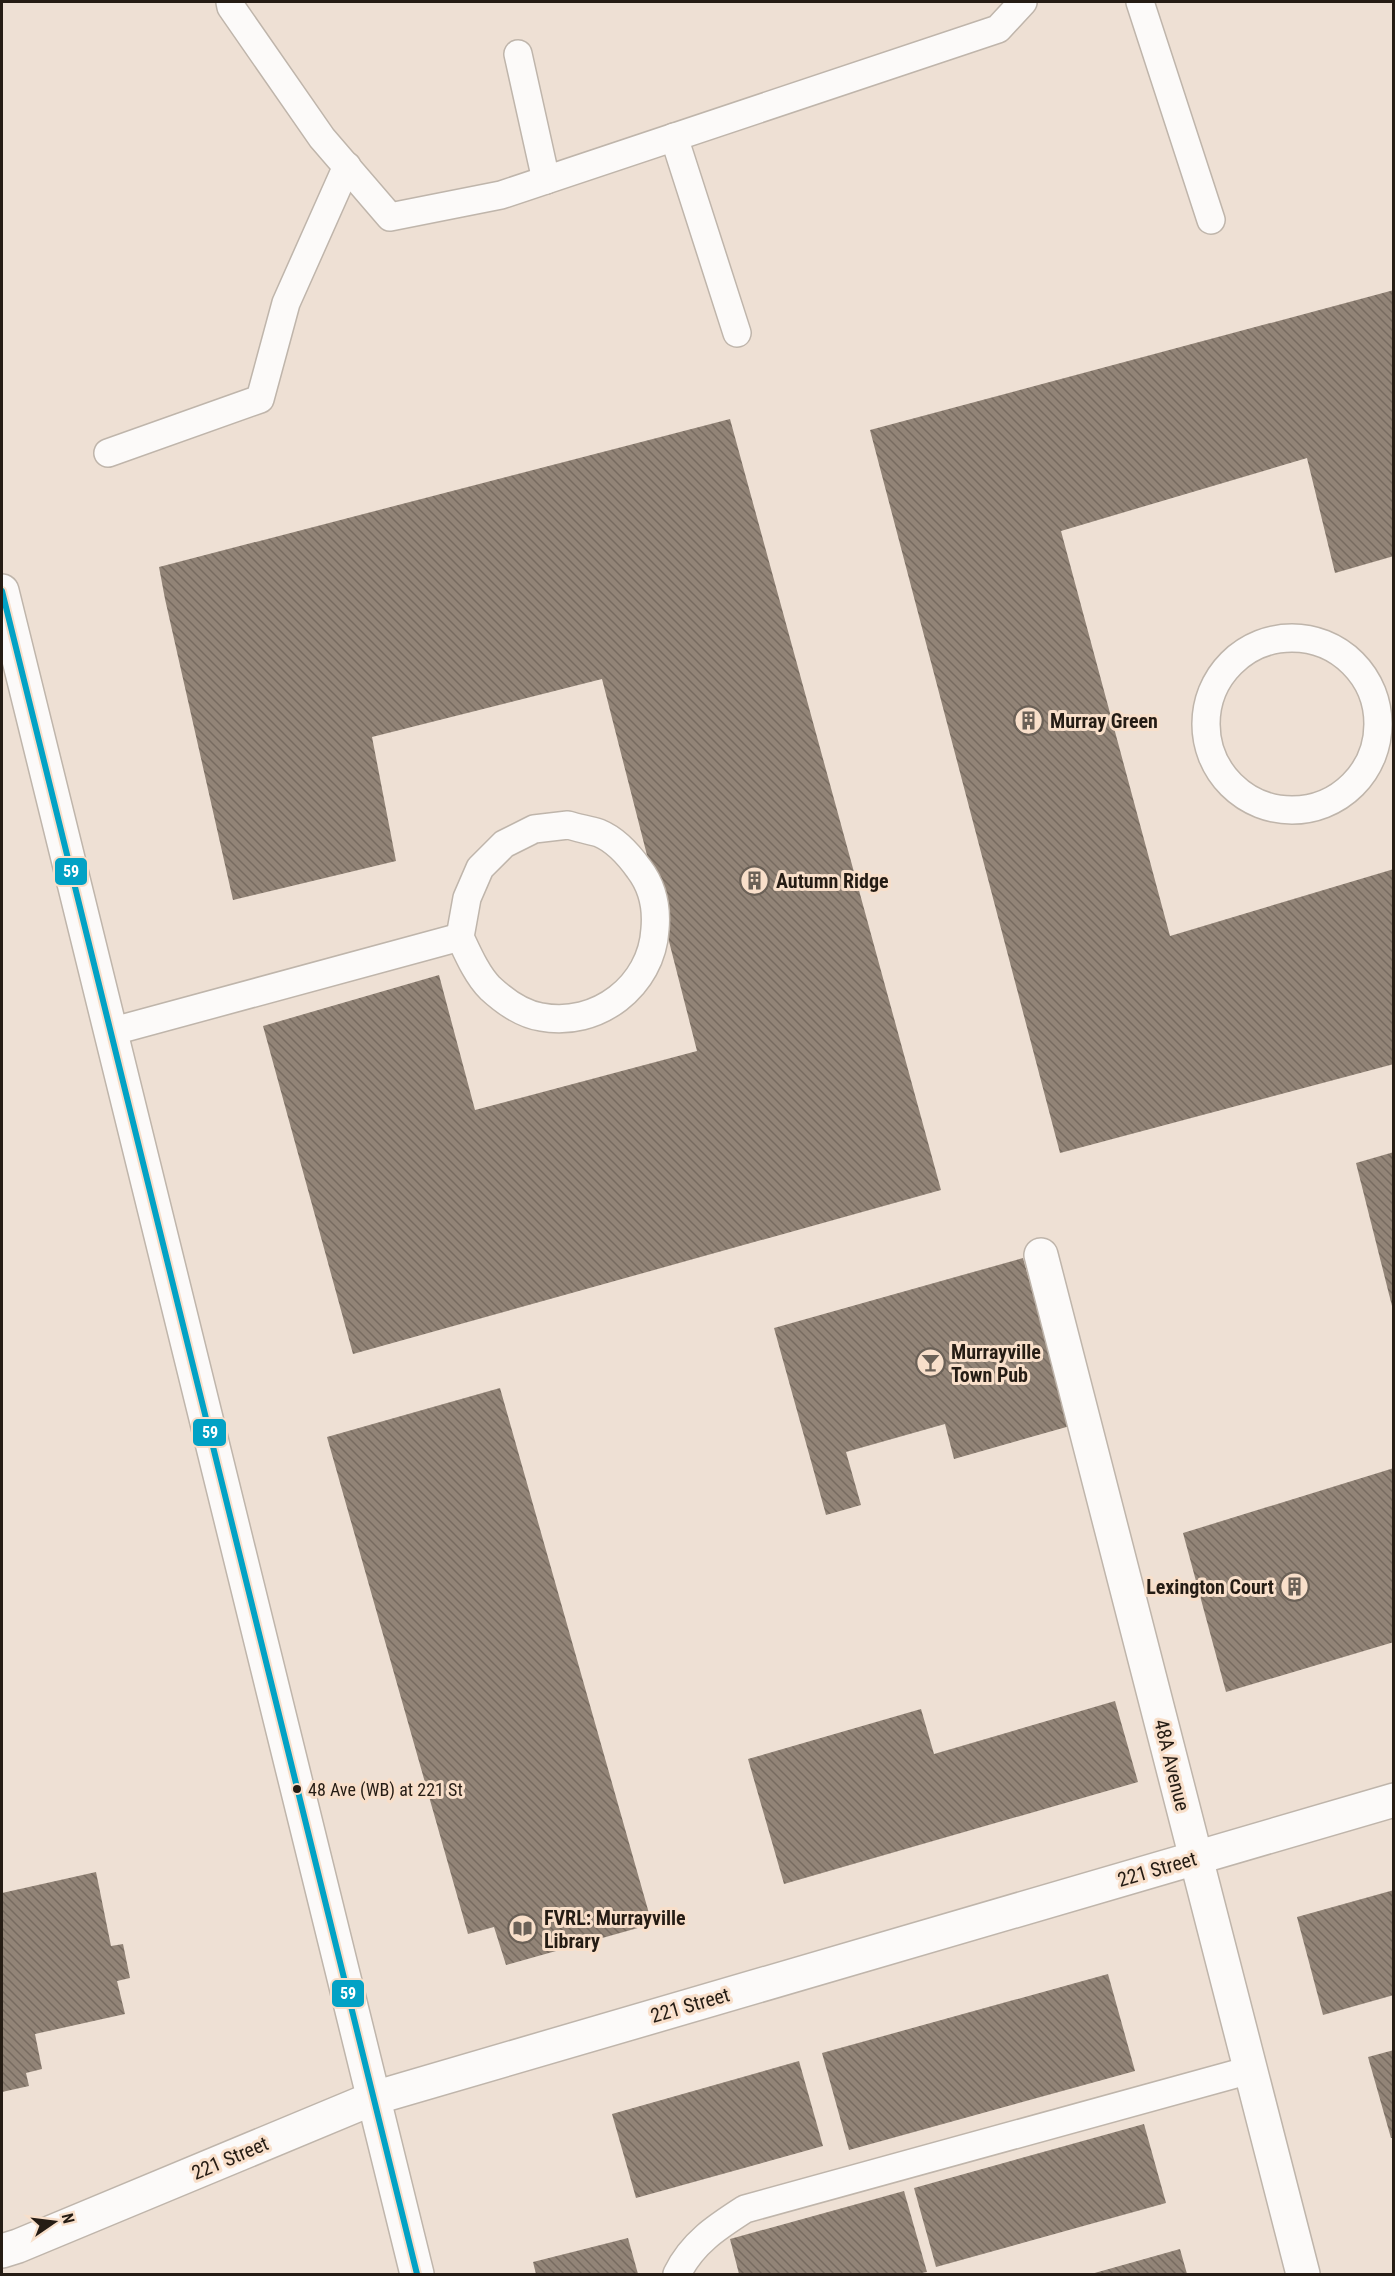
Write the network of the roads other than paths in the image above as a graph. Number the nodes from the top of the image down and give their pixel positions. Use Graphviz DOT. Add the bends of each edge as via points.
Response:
graph roads {
  1 [pos="230,2"];
  2 [pos="1023,2"];
  3 [pos="1140,2"];
  4 [pos="518,54"];
  5 [pos="674,137"];
  6 [pos="347,166"];
  7 [pos="546,180"];
  8 [pos="1211,220"];
  9 [pos="736,333"];
  10 [pos="108,453"];
  11 [pos="2,591"];
  12 [pos="1384,696"];
  13 [pos="460,937"];
  14 [pos="110,1032"];
  15 [pos="1041,1255"];
  16 [pos="1394,1800"];
  17 [pos="1196,1858"];
  18 [pos="1250,2070"];
  19 [pos="374,2098"];
  20 [pos="2,2251"];
  21 [pos="417,2274"];
  22 [pos="677,2274"];
  23 [pos="1303,2274"];
  1 -- 6 [label="lane" via="322,138"];
  2 -- 5 [label="lane" via="998,29"];
  3 -- 8 [label="lane"];
  4 -- 7 [label="lane"];
  5 -- 7 [label="lane"];
  5 -- 9 [label="lane"];
  6 -- 7 [label="lane" via="390,217 501,195"];
  6 -- 10 [label="lane" via="286,303 260,399"];
  11 -- 14 [label="street"];
  12 -- 12 [label="lane" via="1341,653 1316,641 1288,638 1259,644 1235,658 1217,681 1207,708 1207,736 1215,764 1232,786 1256,802 1283,810 1311,809 1337,798 1359,779 1374,754"];
  13 -- 13 [label="lane" via="467,898 480,868 504,844 534,829 568,825 600,834 628,853 648,880 657,912 655,943 644,971 624,994 599,1011 570,1018 540,1017 511,1006 488,986"];
  13 -- 14 [label="lane"];
  14 -- 19 [label="street"];
  15 -- 17 [label="street, 48A Avenue"];
  16 -- 17 [label="street, 221 Street"];
  17 -- 18 [label="street, 48A Avenue"];
  17 -- 19 [label="street, 221 Street"];
  18 -- 22 [label="lane" via="745,2209 707,2233"];
  18 -- 23 [label="street, 48A Avenue"];
  19 -- 20 [label="street, 221 Street"];
  19 -- 21 [label="street"];
}
